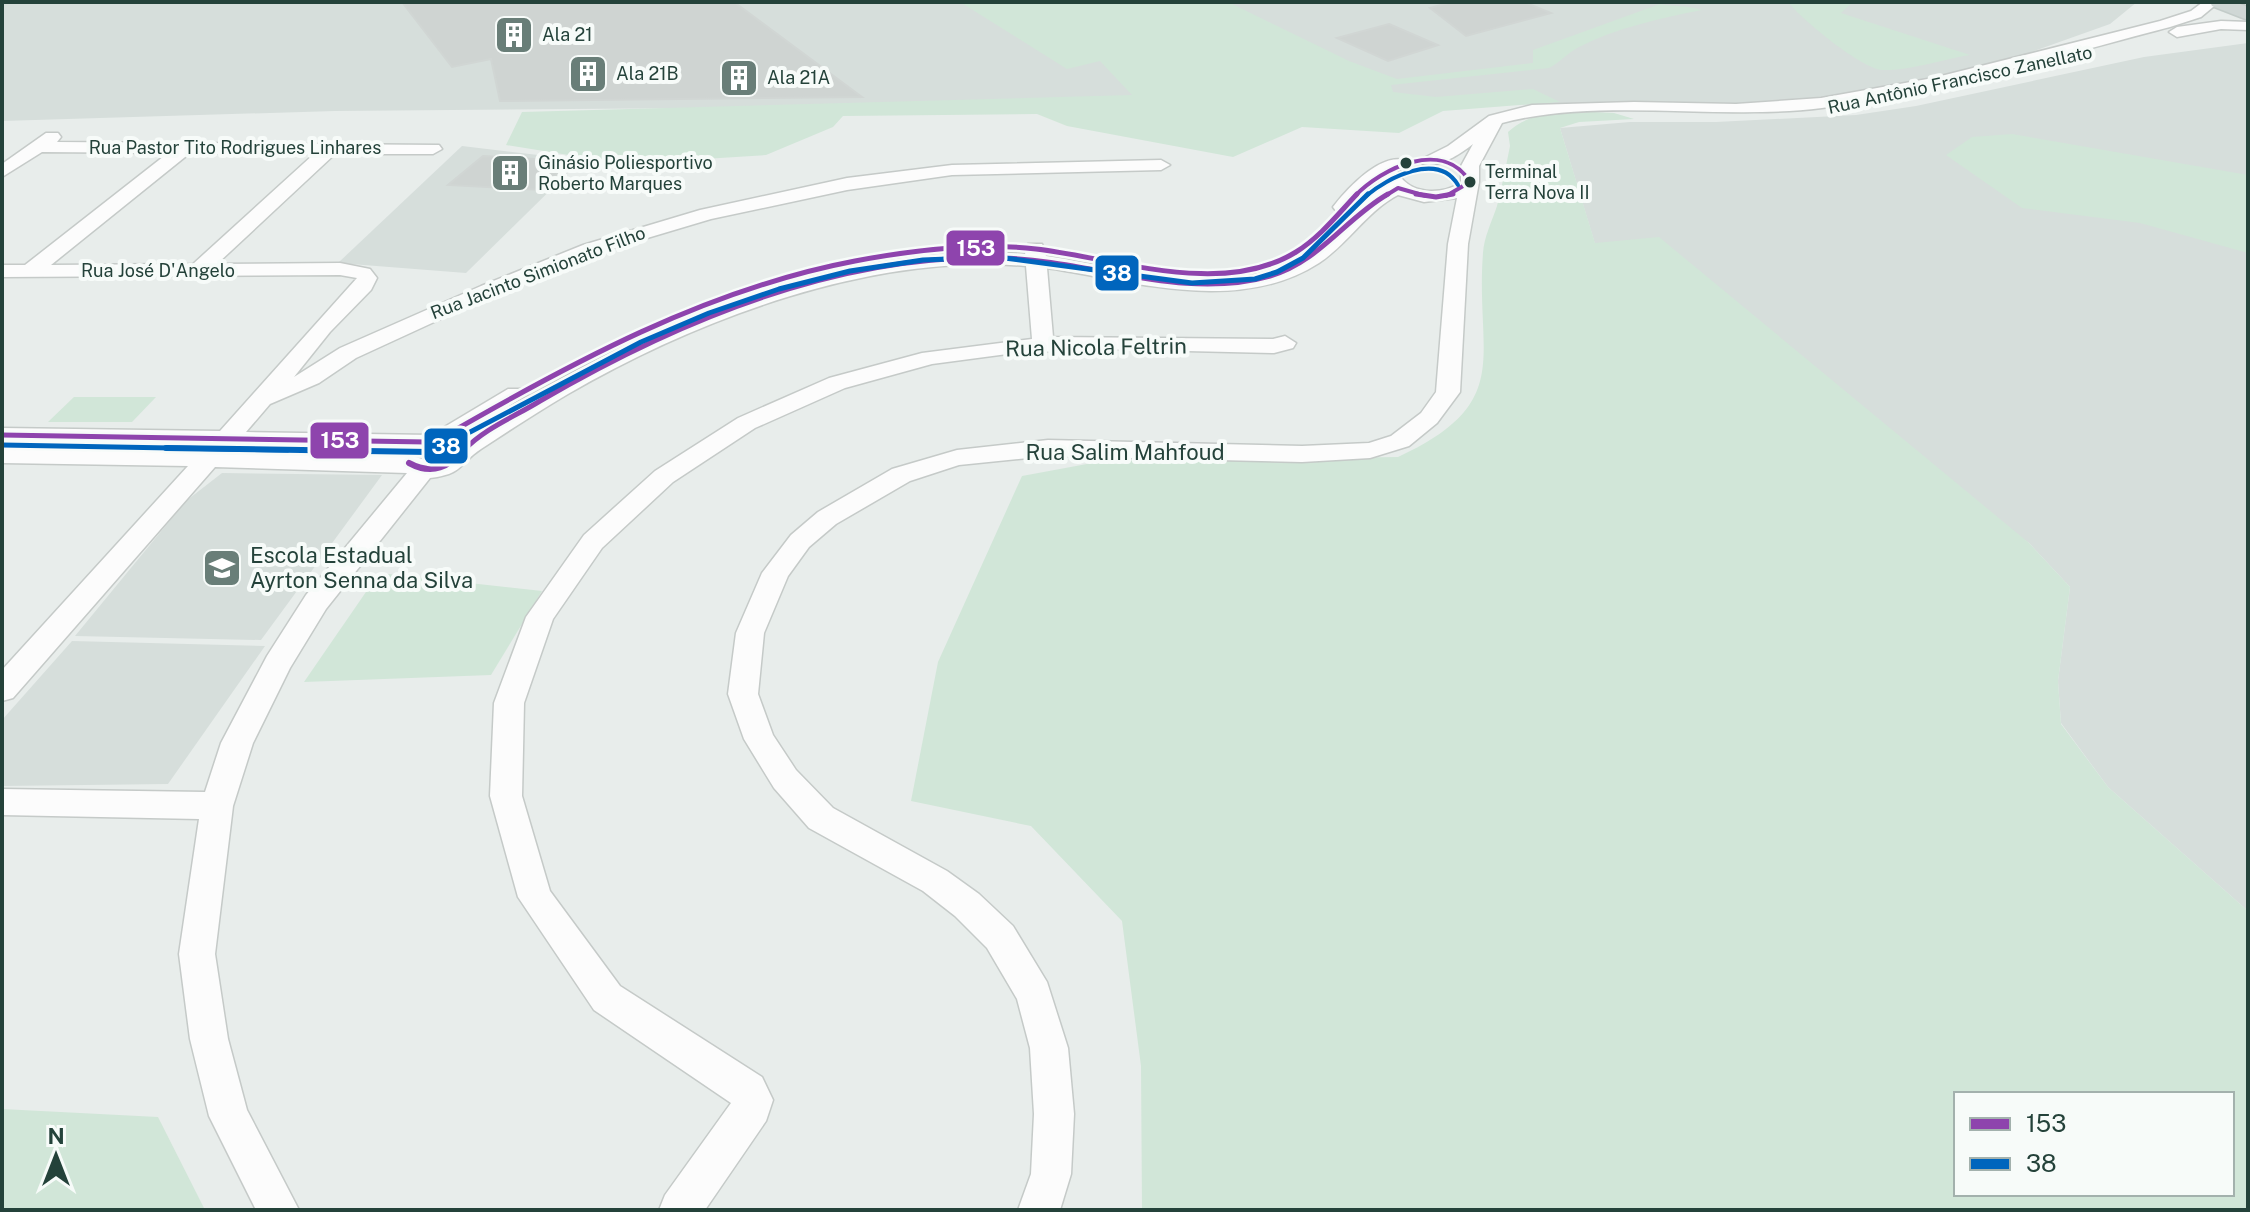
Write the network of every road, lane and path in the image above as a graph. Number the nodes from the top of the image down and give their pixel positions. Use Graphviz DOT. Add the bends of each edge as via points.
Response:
graph roads {
  1 [pos="2212,2"];
  2 [pos="2219,2"];
  3 [pos="2248,14"];
  4 [pos="2248,26"];
  5 [pos="1622,108"];
  6 [pos="1495,120"];
  7 [pos="63,130"];
  8 [pos="37,147"];
  9 [pos="185,148"];
  10 [pos="330,149"];
  11 [pos="433,149"];
  12 [pos="1429,160"];
  13 [pos="1398,164"];
  14 [pos="1161,165"];
  15 [pos="2,172"];
  16 [pos="1468,181"];
  17 [pos="1398,188"];
  18 [pos="1435,196"];
  19 [pos="1458,244"];
  20 [pos="1035,254"];
  21 [pos="198,270"];
  22 [pos="2,271"];
  23 [pos="30,271"];
  24 [pos="314,272"];
  25 [pos="322,327"];
  26 [pos="1285,343"];
  27 [pos="1043,344"];
  28 [pos="348,353"];
  29 [pos="286,372"];
  30 [pos="262,399"];
  31 [pos="434,440"];
  32 [pos="216,448"];
  33 [pos="3,451"];
  34 [pos="459,456"];
  35 [pos="416,466"];
  36 [pos="370,539"];
  37 [pos="2,690"];
  38 [pos="2,802"];
  39 [pos="217,806"];
  40 [pos="278,1210"];
  41 [pos="680,1210"];
  42 [pos="1039,1210"];
  1 -- 5 [label="street, Rua Antônio Francisco Zanellato" via="2196,14 2165,24 1896,91 1778,107"];
  2 -- 3 [label="main road"];
  4 -- 5 [label="street, Rua Antônio Francisco Zanellato" via="2187,30 2004,75 1818,110 1688,116"];
  5 -- 6 [label="street, Rua Antônio Francisco Zanellato" via="1547,108"];
  6 -- 12 [label="street, Rua Antônio Francisco Zanellato" via="1454,150"];
  6 -- 16 [label="street" via="1474,154"];
  7 -- 8 [label="street"];
  8 -- 9 [label="street, Rua Pastor Tito Rodrigues Linhares"];
  8 -- 15 [label="street"];
  9 -- 10 [label="street, Rua Pastor Tito Rodrigues Linhares"];
  9 -- 23 [label="street"];
  10 -- 11 [label="street, Rua Pastor Tito Rodrigues Linhares"];
  10 -- 21 [label="street"];
  12 -- 13 [label="street"];
  12 -- 16 [label="street" via="1454,166"];
  13 -- 17 [label="street" via="1389,175"];
  13 -- 20 [label="street" via="1363,183 1305,246 1259,267 1206,272"];
  14 -- 28 [label="street, Rua Jacinto Simionato Filho" via="952,170 757,201 590,249"];
  16 -- 18 [label="street" via="1456,194"];
  16 -- 19 [label="street, Rua Salim Mahfoud"];
  17 -- 18 [label="street"];
  17 -- 20 [label="street" via="1371,202 1302,265 1250,281 1175,281"];
  18 -- 19 [label="street, Rua Salim Mahfoud" via="1454,213"];
  19 -- 42 [label="street, Rua Salim Mahfoud" via="1448,392 1429,418 1400,441 1370,450 1302,454 1048,448 957,458 901,475 827,518 800,541 776,573 750,633 743,694 759,739 785,779 821,818 935,881 967,905 1000,937 1034,994 1049,1048 1054,1114 1051,1174"];
  20 -- 27 [label="street"];
  20 -- 31 [label="street" via="964,247 876,258 723,296 600,349"];
  20 -- 34 [label="street" via="905,266 782,291 709,315 610,360 530,405"];
  21 -- 23 [label="street, Rua José D'Angelo"];
  21 -- 24 [label="street, Rua José D'Angelo"];
  22 -- 23 [label="street, Rua José D'Angelo"];
  24 -- 25 [label="street" via="339,289"];
  24 -- 25 [label="street, Rua José D'Angelo" via="354,270 367,278"];
  25 -- 29 [label="street"];
  26 -- 27 [label="street, Rua Nicola Feltrin"];
  27 -- 41 [label="street, Rua Nicola Feltrin" via="930,358 859,375 793,399 729,432 644,492 588,546 549,598 534,630 504,715 504,796 535,897 607,998 748,1091 753,1100"];
  28 -- 29 [label="street, Rua Jacinto Simionato Filho"];
  28 -- 30 [label="street, Rua Jacinto Simionato Filho" via="311,378"];
  29 -- 30 [label="street"];
  30 -- 32 [label="street"];
  31 -- 32 [label="street"];
  31 -- 34 [label="street" via="458,439"];
  31 -- 35 [label="street" via="413,450"];
  32 -- 33 [label="street"];
  32 -- 33 [label="street" via="27,436"];
  32 -- 35 [label="street"];
  32 -- 37 [label="street"];
  34 -- 35 [label="street"];
  34 -- 36 [label="street" via="399,521"];
  35 -- 36 [label="street"];
  36 -- 39 [label="street" via="316,602 277,664 237,743"];
  38 -- 39 [label="street"];
  39 -- 40 [label="street" via="197,954 209,1039 229,1116"];
}
